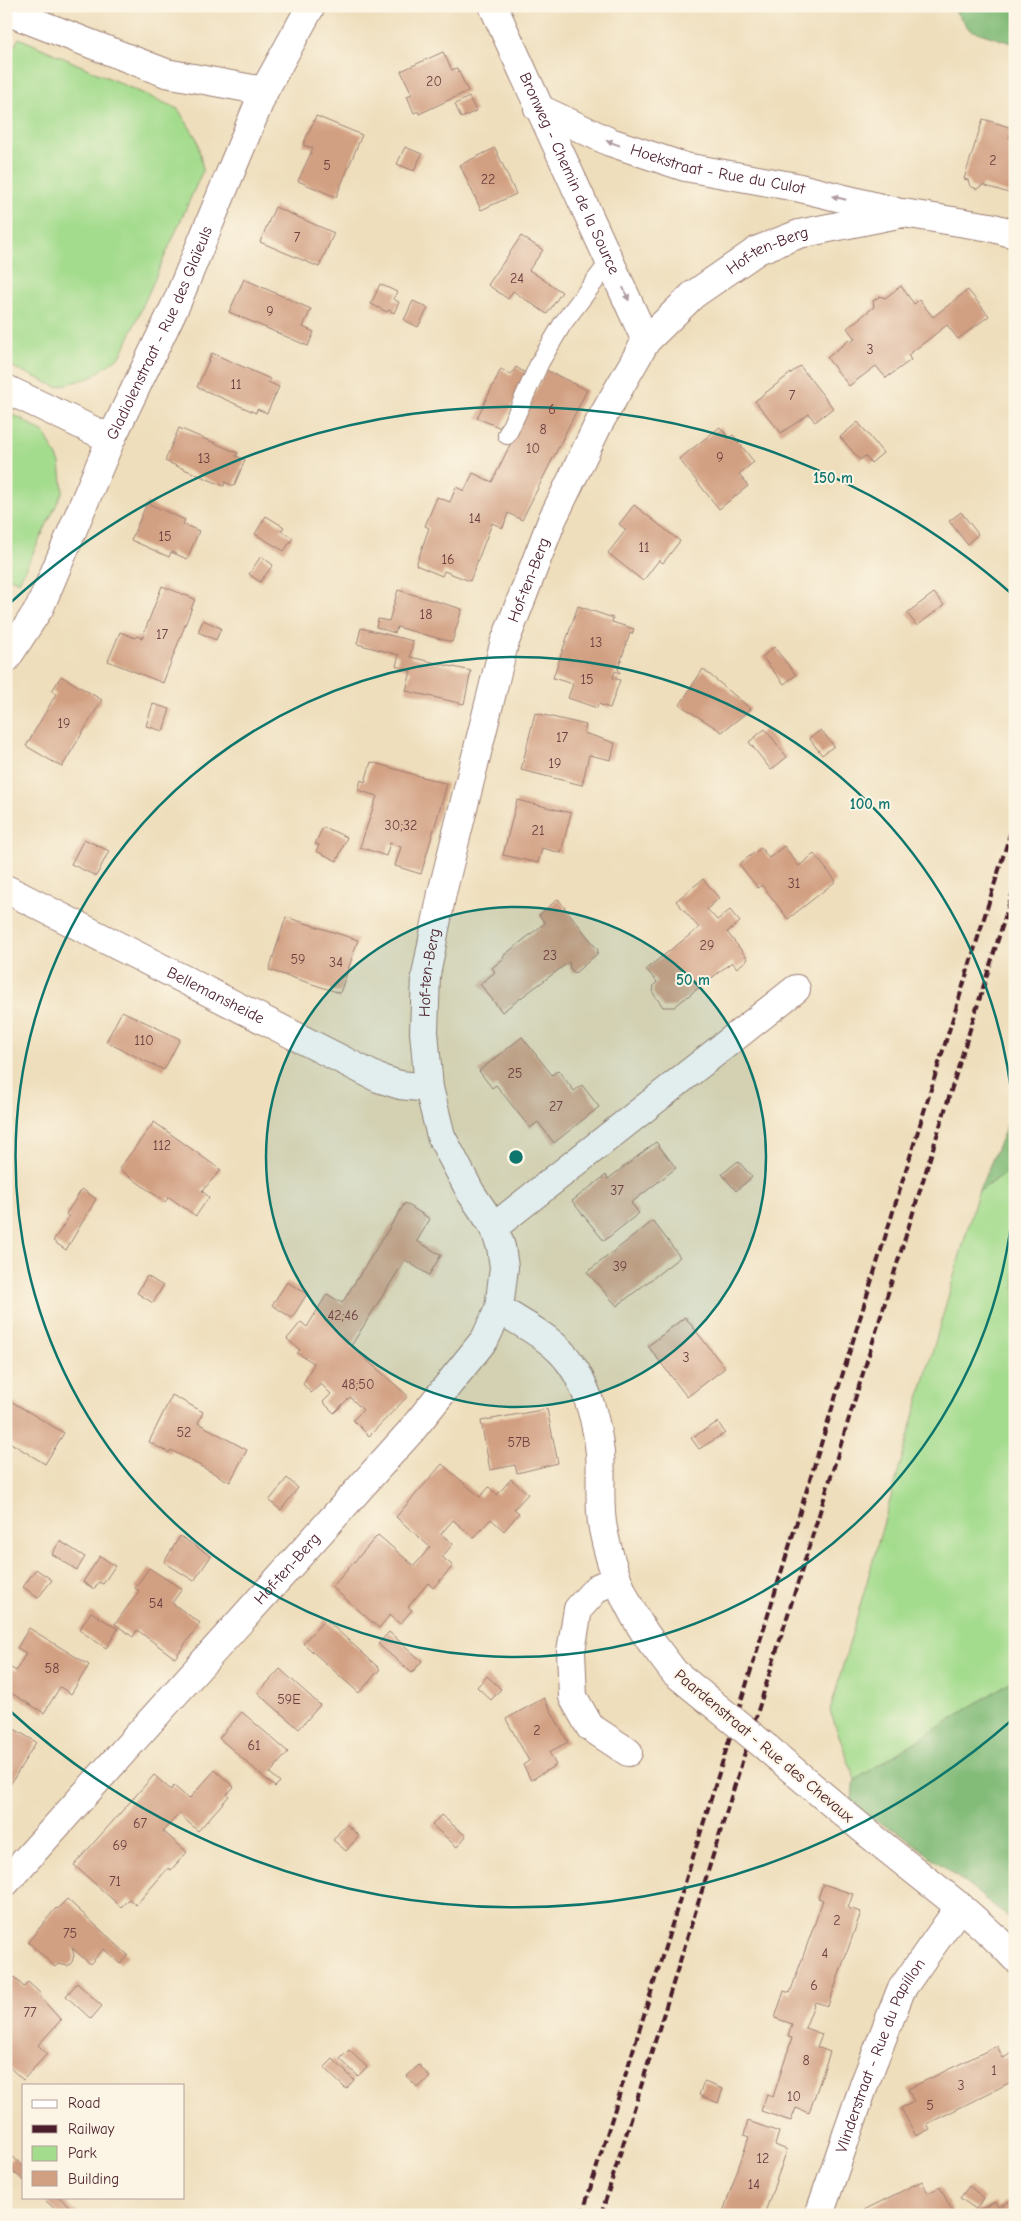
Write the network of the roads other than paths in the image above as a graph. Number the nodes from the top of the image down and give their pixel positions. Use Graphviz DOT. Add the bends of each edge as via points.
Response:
graph roads {
  1 [pos="311,6"];
  2 [pos="493,6"];
  3 [pos="6,11"];
  4 [pos="264,91"];
  5 [pos="538,108"];
  6 [pos="903,213"];
  7 [pos="1015,234"];
  8 [pos="611,260"];
  9 [pos="646,341"];
  10 [pos="6,389"];
  11 [pos="507,435"];
  12 [pos="111,439"];
  13 [pos="6,659"];
  14 [pos="6,889"];
  15 [pos="796,989"];
  16 [pos="429,1088"];
  17 [pos="494,1227"];
  18 [pos="499,1309"];
  19 [pos="617,1579"];
  20 [pos="628,1752"];
  21 [pos="6,1882"];
  22 [pos="960,1906"];
  23 [pos="1015,1958"];
  24 [pos="819,2215"];
  1 -- 4 [label="street, Gladiolenstraat - Rue des Glaïeuls"];
  2 -- 5 [label="street, Bronweg - Chemin de la Source"];
  3 -- 4 [label="street" via="166,73"];
  4 -- 12 [label="street, Gladiolenstraat - Rue des Glaïeuls" via="177,302"];
  6 -- 5 [label="street, Hoekstraat - Rue du Culot, one-way" via="796,187 685,167 610,142"];
  5 -- 8 [label="street, Bronweg - Chemin de la Source"];
  6 -- 7 [label="street, Hof-ten-Berg"];
  6 -- 9 [label="street, Hof-ten-Berg" via="799,234 758,250 693,295"];
  8 -- 9 [label="street, Bronweg - Chemin de la Source, one-way"];
  8 -- 11 [label="lane" via="563,323 540,362"];
  9 -- 16 [label="street, Hof-ten-Berg" via="599,423 552,520 504,644 442,893 426,975 424,1032"];
  10 -- 12 [label="street"];
  12 -- 13 [label="street, Gladiolenstraat - Rue des Glaïeuls" via="40,607"];
  14 -- 16 [label="street, Bellemansheide" via="378,1078 400,1085"];
  15 -- 17 [label="street"];
  16 -- 17 [label="street, Hof-ten-Berg" via="442,1136 471,1193"];
  17 -- 18 [label="street, Hof-ten-Berg" via="504,1267"];
  18 -- 19 [label="street, Paardenstraat - Rue des Chevaux" via="560,1351 582,1386 595,1424 600,1453 603,1528"];
  18 -- 21 [label="street, Hof-ten-Berg" via="484,1339 411,1431"];
  19 -- 20 [label="street" via="597,1588 578,1609 571,1651 574,1697 590,1727"];
  19 -- 22 [label="street, Paardenstraat - Rue des Chevaux, bridge" via="639,1625 674,1672"];
  22 -- 23 [label="street, Paardenstraat - Rue des Chevaux"];
  22 -- 24 [label="street, Vlinderstraat - Rue du Papillon" via="901,1990"];
}
